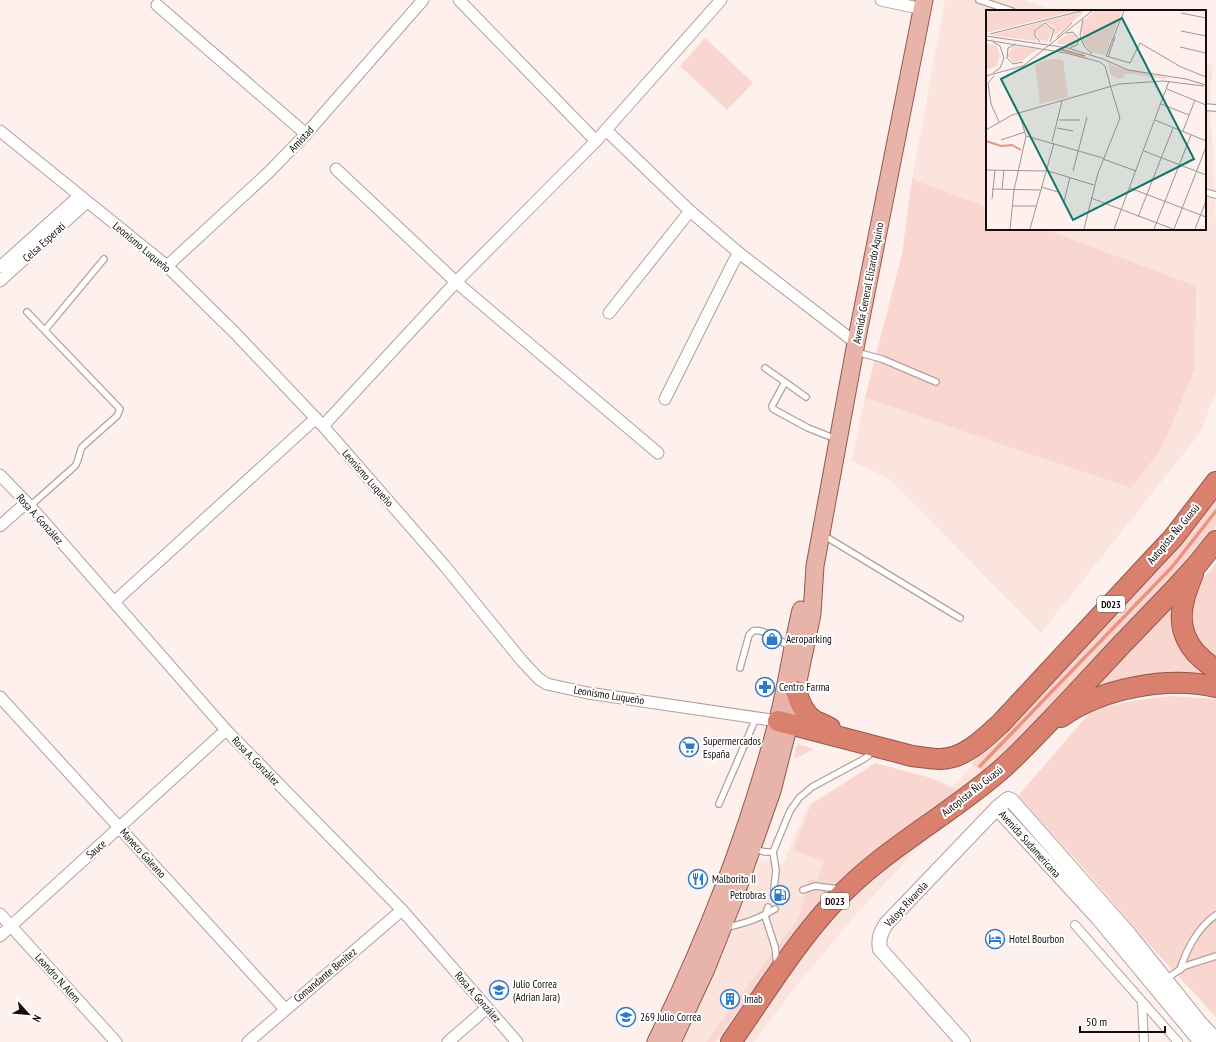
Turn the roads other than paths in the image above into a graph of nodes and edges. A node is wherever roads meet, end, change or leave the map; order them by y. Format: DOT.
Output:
graph roads {
  1 [pos="424,0"];
  2 [pos="459,0"];
  3 [pos="721,0"];
  4 [pos="881,0"];
  5 [pos="979,0"];
  6 [pos="924,4"];
  7 [pos="157,5"];
  8 [pos="1009,10"];
  9 [pos="1206,107"];
  10 [pos="1216,108"];
  11 [pos="606,130"];
  12 [pos="0,131"];
  13 [pos="306,134"];
  14 [pos="596,141"];
  15 [pos="336,168"];
  16 [pos="1206,192"];
  17 [pos="1216,195"];
  18 [pos="83,199"];
  19 [pos="690,211"];
  20 [pos="740,253"];
  21 [pos="104,259"];
  22 [pos="167,266"];
  23 [pos="0,267"];
  24 [pos="0,281"];
  25 [pos="456,282"];
  26 [pos="27,312"];
  27 [pos="609,313"];
  28 [pos="45,330"];
  29 [pos="855,348"];
  30 [pos="765,368"];
  31 [pos="785,382"];
  32 [pos="936,382"];
  33 [pos="806,397"];
  34 [pos="665,399"];
  35 [pos="320,422"];
  36 [pos="838,440"];
  37 [pos="658,453"];
  38 [pos="0,475"];
  39 [pos="1216,482"];
  40 [pos="28,504"];
  41 [pos="0,526"];
  42 [pos="821,534"];
  43 [pos="1216,541"];
  44 [pos="815,566"];
  45 [pos="1196,566"];
  46 [pos="114,602"];
  47 [pos="960,618"];
  48 [pos="792,650"];
  49 [pos="740,668"];
  50 [pos="1216,668"];
  51 [pos="1216,687"];
  52 [pos="796,691"];
  53 [pos="0,697"];
  54 [pos="756,718"];
  55 [pos="784,723"];
  56 [pos="226,730"];
  57 [pos="845,738"];
  58 [pos="1034,738"];
  59 [pos="873,745"];
  60 [pos="719,804"];
  61 [pos="997,808"];
  62 [pos="120,828"];
  63 [pos="752,848"];
  64 [pos="773,852"];
  65 [pos="774,890"];
  66 [pos="803,890"];
  67 [pos="846,890"];
  68 [pos="768,907"];
  69 [pos="775,909"];
  70 [pos="402,910"];
  71 [pos="0,914"];
  72 [pos="764,916"];
  73 [pos="1216,916"];
  74 [pos="721,918"];
  75 [pos="1075,925"];
  76 [pos="11,926"];
  77 [pos="0,936"];
  78 [pos="1124,938"];
  79 [pos="1216,956"];
  80 [pos="1180,970"];
  81 [pos="778,976"];
  82 [pos="1165,979"];
  83 [pos="1142,1002"];
  84 [pos="487,1008"];
  85 [pos="285,1009"];
  86 [pos="1216,1040"];
  87 [pos="116,1042"];
  88 [pos="248,1042"];
  89 [pos="448,1042"];
  90 [pos="517,1042"];
  91 [pos="656,1042"];
  92 [pos="672,1042"];
  93 [pos="731,1042"];
  94 [pos="963,1042"];
  95 [pos="1144,1042"];
  96 [pos="1178,1042"];
  97 [pos="1201,1042"];
  1 -- 13 [label="street, Amistad"];
  2 -- 14 [label="street"];
  3 -- 11 [label="street"];
  4 -- 6 [label="street"];
  5 -- 8 [label="lane"];
  6 -- 29 [label="main road, Avenida General Elizardo Aquino"];
  7 -- 13 [label="street"];
  9 -- 10 [label="lane"];
  11 -- 14 [label="street"];
  11 -- 19 [label="street"];
  12 -- 18 [label="street, Leonismo Luqueño"];
  13 -- 22 [label="street, Amistad"];
  14 -- 25 [label="street"];
  15 -- 25 [label="street"];
  16 -- 17 [label="lane"];
  18 -- 22 [label="street, Leonismo Luqueño"];
  18 -- 23 [label="street, Celsa Esperati"];
  18 -- 24 [label="street, Celsa Esperati"];
  19 -- 20 [label="street"];
  19 -- 27 [label="street"];
  20 -- 29 [label="street"];
  20 -- 34 [label="street"];
  21 -- 28 [label="lane"];
  22 -- 35 [label="street, Leonismo Luqueño"];
  25 -- 35 [label="street"];
  25 -- 37 [label="street"];
  26 -- 28 [label="lane"];
  28 -- 40 [label="lane"];
  29 -- 32 [label="lane"];
  29 -- 36 [label="main road, Avenida General Elizardo Aquino"];
  30 -- 31 [label="lane"];
  31 -- 33 [label="lane"];
  31 -- 36 [label="lane"];
  35 -- 46 [label="street"];
  35 -- 54 [label="street, Leonismo Luqueño"];
  36 -- 42 [label="main road, Avenida General Elizardo Aquino"];
  38 -- 40 [label="street, Rosa A. González"];
  39 -- 59 [label="highway, Autopista Ñu Guasú / D023"];
  40 -- 41 [label="street"];
  40 -- 46 [label="street, Rosa A. González"];
  42 -- 44 [label="main road, Avenida General Elizardo Aquino"];
  42 -- 47 [label="lane"];
  43 -- 45 [label="highway, Autopista Ñu Guasú / D023"];
  44 -- 48 [label="main road, Avenida General Elizardo Aquino"];
  44 -- 52 [label="main road, Avenida General Elizardo Aquino"];
  45 -- 50 [label="highway"];
  45 -- 58 [label="highway, Autopista Ñu Guasú / D023"];
  46 -- 56 [label="street, Rosa A. González"];
  48 -- 49 [label="lane"];
  48 -- 55 [label="main road, Avenida General Elizardo Aquino"];
  51 -- 58 [label="highway"];
  52 -- 55 [label="main road, Avenida General Elizardo Aquino"];
  52 -- 57 [label="highway"];
  53 -- 62 [label="street, Maneco Galeano"];
  54 -- 55 [label="street, Leonismo Luqueño"];
  54 -- 60 [label="lane"];
  55 -- 57 [label="highway, D023"];
  55 -- 63 [label="main road, Avenida General Elizardo Aquino"];
  55 -- 74 [label="main road, Avenida General Elizardo Aquino"];
  56 -- 62 [label="street, Sauce"];
  56 -- 70 [label="street, Rosa A. González"];
  57 -- 59 [label="highway, D023"];
  58 -- 67 [label="highway, Autopista Ñu Guasú / D023"];
  59 -- 64 [label="lane"];
  61 -- 78 [label="street, Avenida Sudamericana"];
  61 -- 94 [label="street, Valoys Rivarola"];
  62 -- 76 [label="street, Sauce"];
  62 -- 85 [label="street, Maneco Galeano"];
  63 -- 64 [label="lane"];
  63 -- 74 [label="main road, Avenida General Elizardo Aquino"];
  64 -- 65 [label="lane"];
  66 -- 67 [label="lane"];
  67 -- 81 [label="highway, Autopista Ñu Guasú / D023"];
  68 -- 72 [label="lane"];
  69 -- 72 [label="lane"];
  70 -- 84 [label="street, Rosa A. González"];
  70 -- 85 [label="street, Comandante Benitez"];
  71 -- 76 [label="street, Leandro N. Alem"];
  72 -- 74 [label="lane"];
  72 -- 81 [label="lane"];
  73 -- 80 [label="lane"];
  74 -- 91 [label="main road, Avenida General Elizardo Aquino"];
  74 -- 92 [label="main road, Avenida General Elizardo Aquino"];
  75 -- 83 [label="street"];
  76 -- 77 [label="street, Sauce"];
  76 -- 87 [label="street, Leandro N. Alem"];
  78 -- 82 [label="street, Avenida Sudamericana"];
  78 -- 97 [label="street, Avenida Sudamericana"];
  79 -- 80 [label="lane"];
  80 -- 82 [label="lane"];
  81 -- 93 [label="highway, Autopista Ñu Guasú / D023"];
  82 -- 86 [label="street, Avenida Sudamericana"];
  83 -- 95 [label="street"];
  83 -- 96 [label="street"];
  84 -- 89 [label="street"];
  84 -- 90 [label="street, Rosa A. González"];
  85 -- 88 [label="street, Comandante Benitez"];
}
